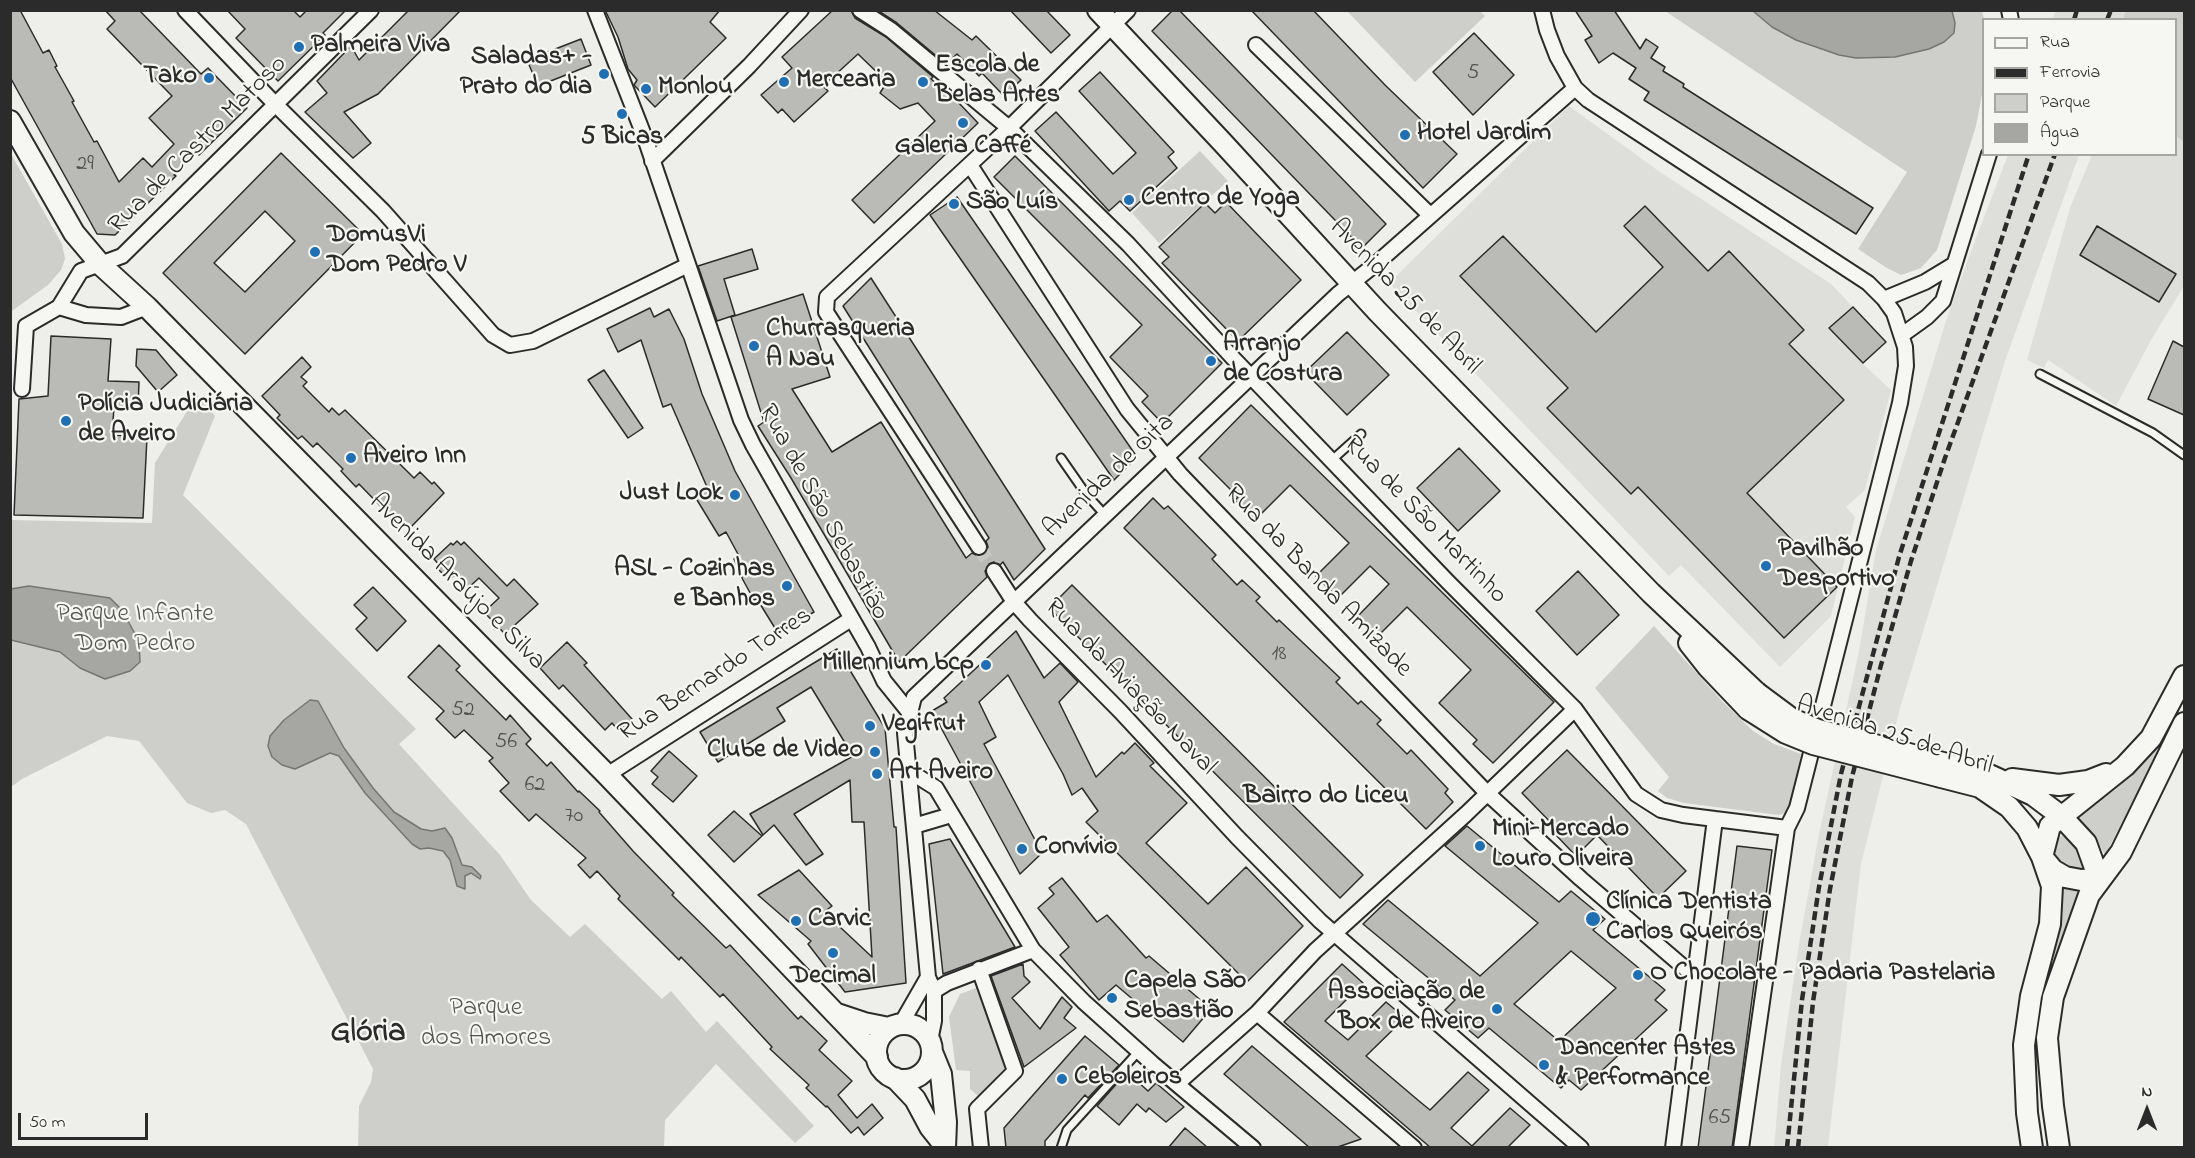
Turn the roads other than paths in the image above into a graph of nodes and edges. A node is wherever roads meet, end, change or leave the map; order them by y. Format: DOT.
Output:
graph roads {
  1 [pos="185,10"];
  2 [pos="371,10"];
  3 [pos="595,10"];
  4 [pos="801,10"];
  5 [pos="860,10"];
  6 [pos="1098,10"];
  7 [pos="1128,10"];
  8 [pos="1542,10"];
  9 [pos="1113,25"];
  10 [pos="1256,45"];
  11 [pos="1575,88"];
  12 [pos="275,104"];
  13 [pos="10,120"];
  14 [pos="1009,128"];
  15 [pos="1988,156"];
  16 [pos="652,161"];
  17 [pos="970,165"];
  18 [pos="1430,215"];
  19 [pos="101,265"];
  20 [pos="688,265"];
  21 [pos="1953,265"];
  22 [pos="1351,283"];
  23 [pos="1884,298"];
  24 [pos="59,307"];
  25 [pos="147,307"];
  26 [pos="1902,335"];
  27 [pos="2040,374"];
  28 [pos="1250,376"];
  29 [pos="21,389"];
  30 [pos="1361,434"];
  31 [pos="2184,455"];
  32 [pos="1061,458"];
  33 [pos="1166,458"];
  34 [pos="1332,460"];
  35 [pos="1105,515"];
  36 [pos="979,547"];
  37 [pos="994,571"];
  38 [pos="1014,602"];
  39 [pos="851,619"];
  40 [pos="2184,675"];
  41 [pos="1575,709"];
  42 [pos="909,712"];
  43 [pos="2184,723"];
  44 [pos="2125,766"];
  45 [pos="1944,770"];
  46 [pos="909,771"];
  47 [pos="1985,773"];
  48 [pos="607,775"];
  49 [pos="1487,793"];
  50 [pos="951,815"];
  51 [pos="2061,816"];
  52 [pos="1715,819"];
  53 [pos="914,826"];
  54 [pos="1787,828"];
  55 [pos="2042,857"];
  56 [pos="2099,879"];
  57 [pos="1335,934"];
  58 [pos="1033,950"];
  59 [pos="979,969"];
  60 [pos="1694,976"];
  61 [pos="928,977"];
  62 [pos="934,991"];
  63 [pos="1257,1013"];
  64 [pos="837,1014"];
  65 [pos="895,1026"];
  66 [pos="931,1046"];
  67 [pos="1139,1051"];
  68 [pos="877,1057"];
  69 [pos="895,1078"];
  70 [pos="1178,1083"];
  71 [pos="945,1147"];
  72 [pos="981,1148"];
  73 [pos="1060,1148"];
  74 [pos="1253,1148"];
  75 [pos="1414,1148"];
  76 [pos="1581,1148"];
  77 [pos="1673,1148"];
  78 [pos="1741,1148"];
  79 [pos="2032,1148"];
  80 [pos="2059,1148"];
  1 -- 12 [label="street"];
  2 -- 12 [label="street, Rua de Castro Matoso"];
  3 -- 16 [label="street, Rua de São Sebastião"];
  4 -- 16 [label="street"];
  5 -- 14 [label="street, Rua de São Martinho"];
  6 -- 9 [label="street, Avenida 25 de Abril"];
  7 -- 9 [label="street"];
  8 -- 11 [label="street"];
  9 -- 14 [label="street"];
  9 -- 22 [label="street, Avenida 25 de Abril"];
  10 -- 18 [label="street"];
  11 -- 18 [label="street, Avenida de Oita"];
  11 -- 23 [label="street"];
  12 -- 19 [label="street, Rua de Castro Matoso"];
  12 -- 20 [label="street"];
  13 -- 19 [label="street, Avenida Araújo e Silva"];
  14 -- 17 [label="street"];
  14 -- 28 [label="street, Rua de São Martinho"];
  15 -- 21 [label="street"];
  16 -- 20 [label="street, Rua de São Sebastião"];
  17 -- 33 [label="street, Rua da Banda Amizade"];
  17 -- 36 [label="street"];
  18 -- 22 [label="street, Avenida de Oita"];
  19 -- 24 [label="street, Rua de Castro Matoso"];
  19 -- 25 [label="street, Avenida Araújo e Silva"];
  20 -- 39 [label="street, Rua de São Sebastião"];
  21 -- 23 [label="street"];
  21 -- 26 [label="street"];
  22 -- 28 [label="street, Avenida de Oita"];
  22 -- 45 [label="street, Avenida 25 de Abril, bridge"];
  23 -- 26 [label="street"];
  24 -- 25 [label="street"];
  24 -- 29 [label="street, Rua de Castro Matoso"];
  25 -- 48 [label="street, Avenida Araújo e Silva"];
  26 -- 54 [label="street"];
  27 -- 31 [label="lane"];
  28 -- 33 [label="street, Avenida de Oita"];
  28 -- 34 [label="street, Rua de São Martinho"];
  30 -- 34 [label="lane"];
  32 -- 35 [label="lane"];
  33 -- 35 [label="street, Avenida de Oita"];
  33 -- 49 [label="street, Rua da Banda Amizade"];
  34 -- 41 [label="street, Rua de São Martinho"];
  35 -- 38 [label="street, Avenida de Oita"];
  37 -- 38 [label="street, Rua da Aviação Naval"];
  38 -- 42 [label="street, Avenida de Oita"];
  38 -- 57 [label="street, Rua da Aviação Naval"];
  39 -- 42 [label="street, Rua de São Sebastião"];
  39 -- 48 [label="street, Rua Bernardo Torres"];
  40 -- 44 [label="street"];
  41 -- 49 [label="street"];
  41 -- 52 [label="street, Rua de São Martinho"];
  42 -- 46 [label="street"];
  43 -- 56 [label="street"];
  44 -- 47 [label="street"];
  44 -- 51 [label="street"];
  45 -- 47 [label="street, Avenida 25 de Abril"];
  45 -- 55 [label="street, Avenida 25 de Abril"];
  46 -- 50 [label="street"];
  46 -- 53 [label="street"];
  47 -- 51 [label="street, Avenida 25 de Abril"];
  48 -- 64 [label="street, Avenida Araújo e Silva"];
  49 -- 57 [label="street"];
  49 -- 60 [label="street, Rua da Banda Amizade"];
  50 -- 53 [label="street"];
  50 -- 58 [label="street"];
  51 -- 55 [label="street"];
  51 -- 56 [label="street, Avenida 25 de Abril"];
  52 -- 54 [label="street, Rua de São Martinho"];
  52 -- 60 [label="street"];
  53 -- 61 [label="street"];
  54 -- 78 [label="street"];
  55 -- 56 [label="street"];
  55 -- 79 [label="street"];
  56 -- 80 [label="street"];
  57 -- 63 [label="street"];
  57 -- 76 [label="street, Rua da Aviação Naval"];
  58 -- 59 [label="street"];
  58 -- 67 [label="street"];
  59 -- 62 [label="street"];
  59 -- 72 [label="street"];
  60 -- 77 [label="street"];
  61 -- 62 [label="street"];
  61 -- 65 [label="street"];
  62 -- 66 [label="street"];
  63 -- 70 [label="street"];
  63 -- 75 [label="street"];
  64 -- 65 [label="street, Avenida Araújo e Silva"];
  64 -- 68 [label="street, Avenida Araújo e Silva"];
  65 -- 66 [label="street"];
  65 -- 68 [label="street"];
  66 -- 69 [label="street"];
  66 -- 71 [label="street"];
  67 -- 70 [label="street"];
  67 -- 73 [label="lane"];
  68 -- 69 [label="street"];
  69 -- 71 [label="street"];
  70 -- 74 [label="street"];
}
